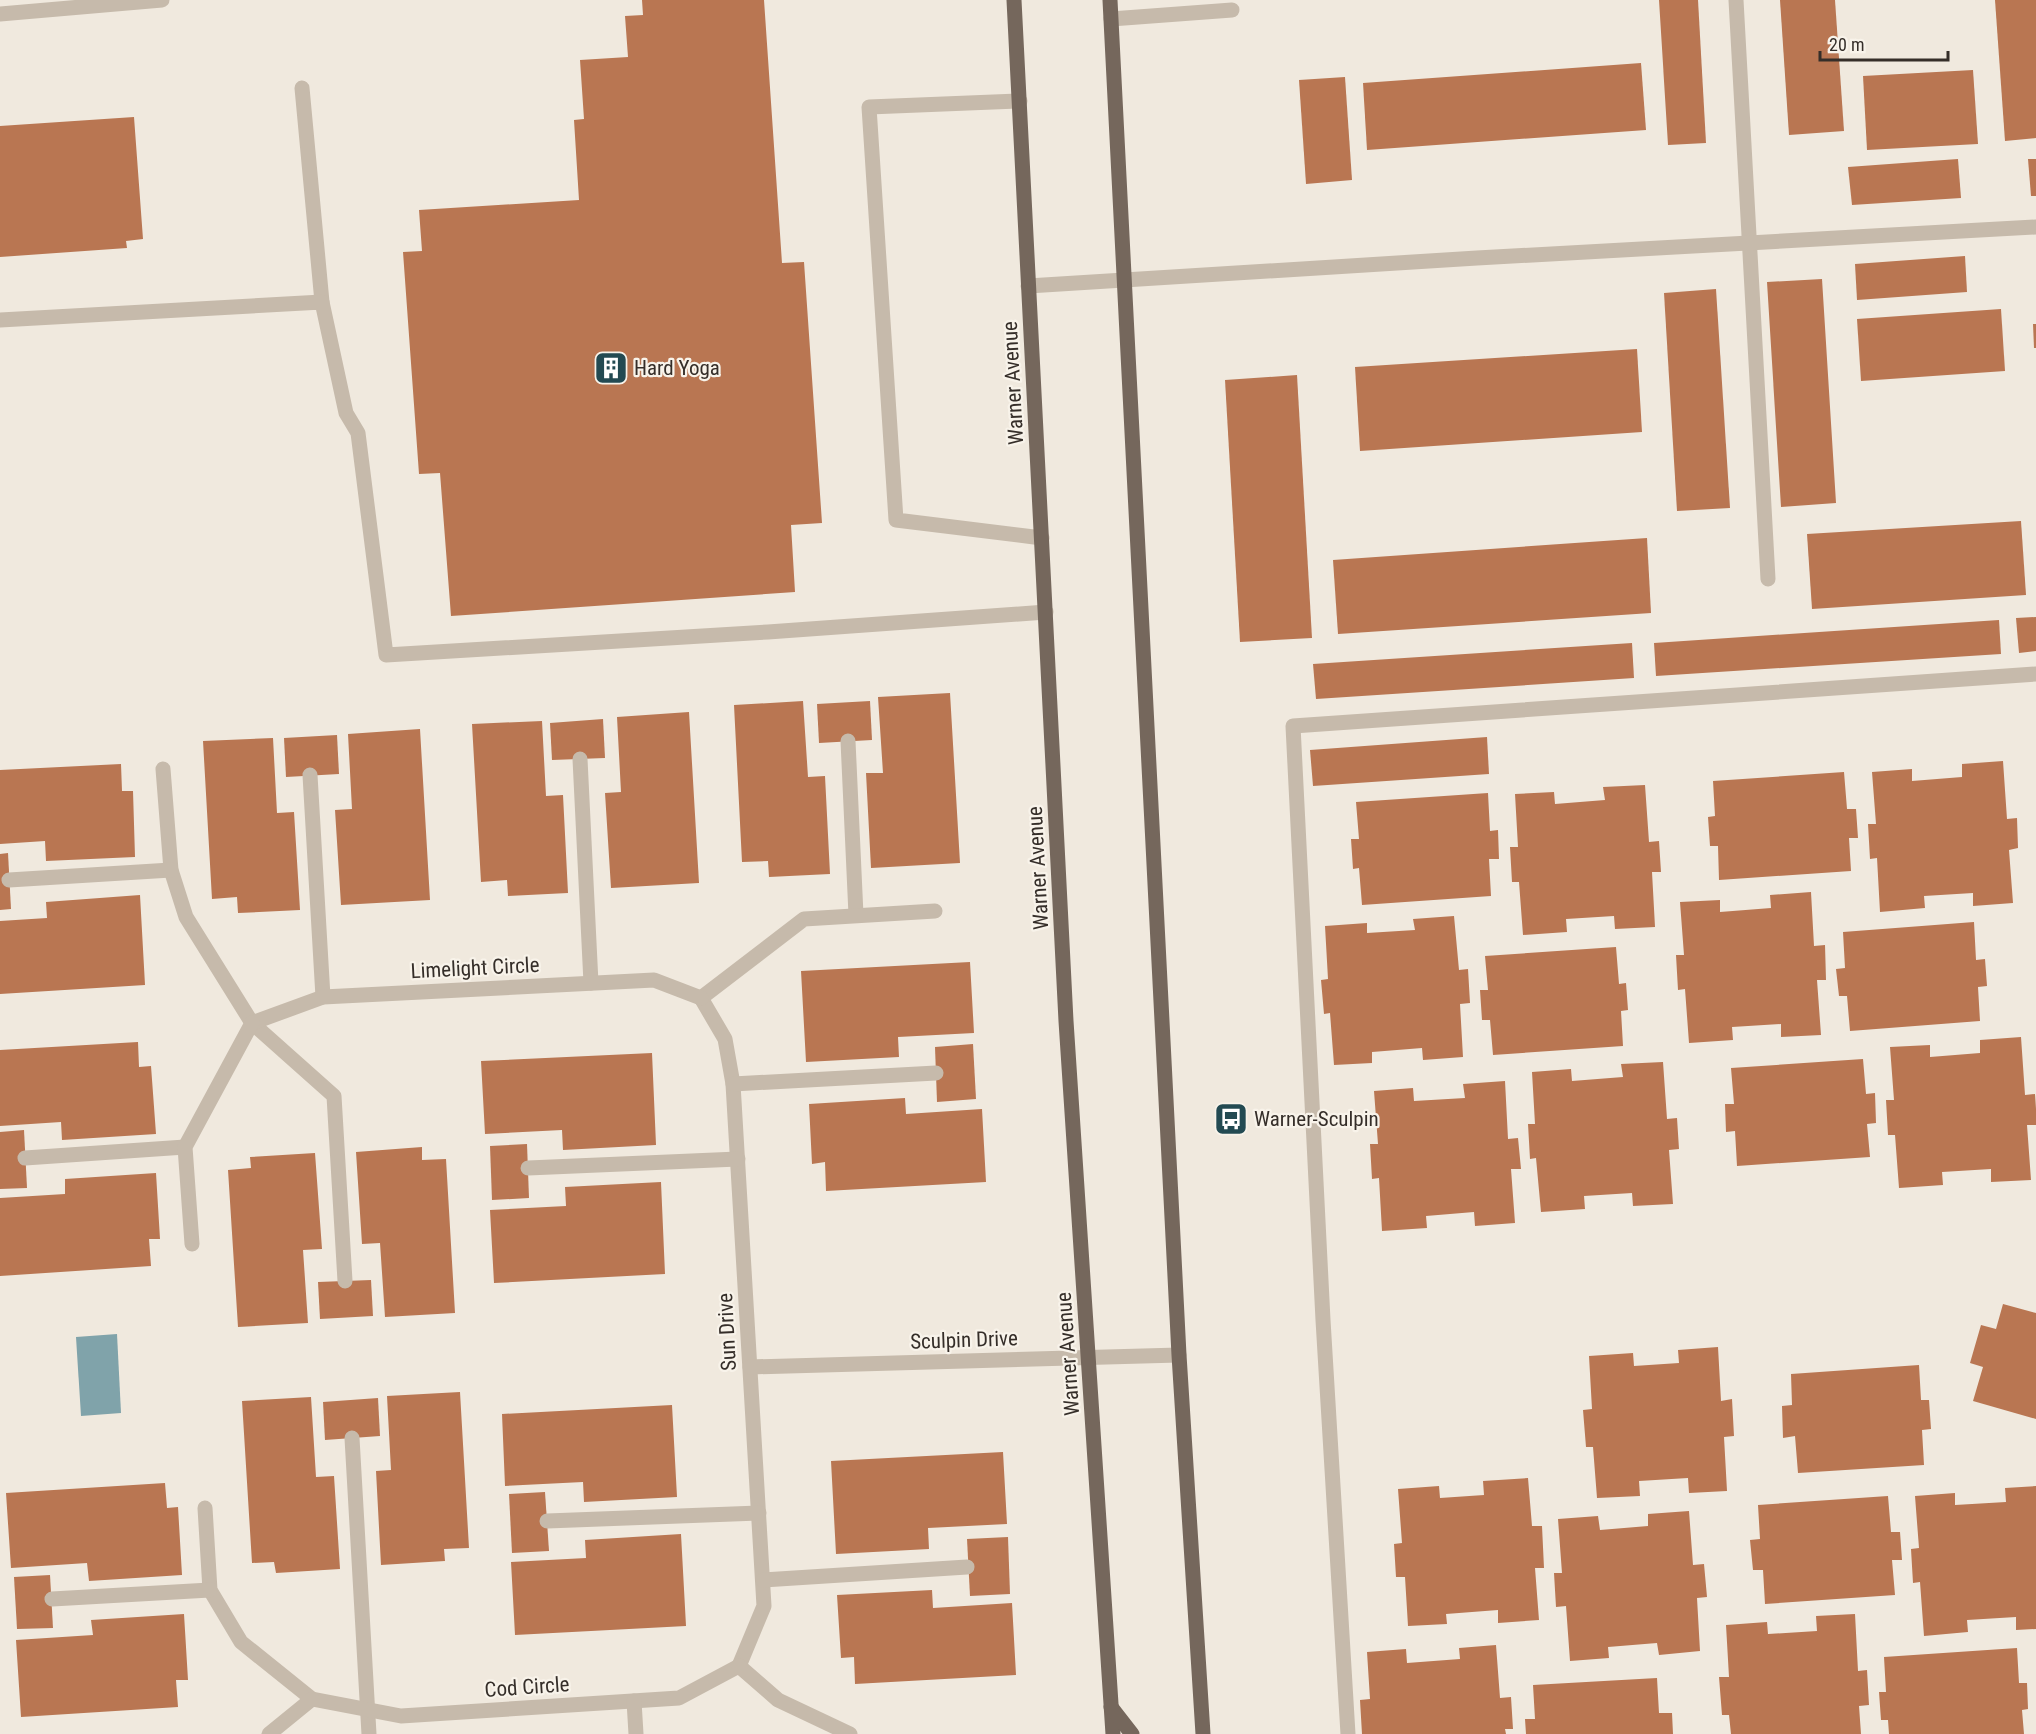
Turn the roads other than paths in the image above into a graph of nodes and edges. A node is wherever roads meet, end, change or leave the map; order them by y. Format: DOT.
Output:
graph roads {
  1 [pos="162,0"];
  2 [pos="1014,0"];
  3 [pos="1110,0"];
  4 [pos="1736,0"];
  5 [pos="1232,10"];
  6 [pos="0,14"];
  7 [pos="1111,19"];
  8 [pos="303,88"];
  9 [pos="1020,101"];
  10 [pos="2036,227"];
  11 [pos="1750,242"];
  12 [pos="1124,278"];
  13 [pos="1028,286"];
  14 [pos="322,302"];
  15 [pos="0,320"];
  16 [pos="1042,538"];
  17 [pos="1768,579"];
  18 [pos="1046,612"];
  19 [pos="2036,674"];
  20 [pos="848,741"];
  21 [pos="580,759"];
  22 [pos="163,770"];
  23 [pos="310,775"];
  24 [pos="171,870"];
  25 [pos="9,880"];
  26 [pos="935,911"];
  27 [pos="856,915"];
  28 [pos="591,983"];
  29 [pos="323,997"];
  30 [pos="700,998"];
  31 [pos="252,1023"];
  32 [pos="936,1073"];
  33 [pos="733,1084"];
  34 [pos="185,1148"];
  35 [pos="25,1158"];
  36 [pos="738,1159"];
  37 [pos="528,1168"];
  38 [pos="192,1244"];
  39 [pos="345,1281"];
  40 [pos="1179,1355"];
  41 [pos="1089,1356"];
  42 [pos="750,1367"];
  43 [pos="352,1438"];
  44 [pos="205,1508"];
  45 [pos="759,1513"];
  46 [pos="548,1521"];
  47 [pos="968,1567"];
  48 [pos="763,1580"];
  49 [pos="210,1590"];
  50 [pos="52,1599"];
  51 [pos="739,1666"];
  52 [pos="312,1699"];
  53 [pos="634,1701"];
  54 [pos="1111,1707"];
  55 [pos="368,1710"];
  56 [pos="268,1734"];
  57 [pos="369,1734"];
  58 [pos="636,1734"];
  59 [pos="850,1734"];
  60 [pos="1113,1734"];
  61 [pos="1132,1734"];
  62 [pos="1203,1734"];
  63 [pos="1348,1734"];
  1 -- 6 [label="street"];
  2 -- 9 [label="main road, Warner Avenue"];
  3 -- 7 [label="main road"];
  4 -- 11 [label="street"];
  5 -- 7 [label="street"];
  7 -- 12 [label="main road"];
  8 -- 14 [label="street"];
  9 -- 13 [label="main road, Warner Avenue"];
  9 -- 16 [label="street"];
  10 -- 11 [label="street"];
  11 -- 12 [label="street"];
  11 -- 17 [label="street"];
  12 -- 13 [label="street"];
  12 -- 40 [label="main road"];
  13 -- 16 [label="main road, Warner Avenue"];
  14 -- 15 [label="street"];
  14 -- 18 [label="street"];
  16 -- 18 [label="main road, Warner Avenue"];
  18 -- 41 [label="main road, Warner Avenue"];
  19 -- 63 [label="street"];
  20 -- 27 [label="street"];
  21 -- 28 [label="street"];
  22 -- 24 [label="street"];
  23 -- 29 [label="street"];
  24 -- 25 [label="street"];
  24 -- 31 [label="street"];
  26 -- 27 [label="street"];
  27 -- 30 [label="street"];
  28 -- 29 [label="street, Limelight Circle"];
  28 -- 30 [label="street, Limelight Circle"];
  29 -- 31 [label="street, Limelight Circle"];
  30 -- 33 [label="street, Sun Drive"];
  31 -- 34 [label="street"];
  31 -- 39 [label="street"];
  32 -- 33 [label="street"];
  33 -- 36 [label="street, Sun Drive"];
  34 -- 35 [label="street"];
  34 -- 38 [label="street"];
  36 -- 37 [label="street"];
  36 -- 42 [label="street, Sun Drive"];
  40 -- 41 [label="street, Sculpin Drive"];
  40 -- 62 [label="main road"];
  41 -- 42 [label="street, Sculpin Drive"];
  41 -- 54 [label="main road, Warner Avenue"];
  42 -- 45 [label="street, Sun Drive"];
  43 -- 55 [label="street"];
  44 -- 49 [label="street"];
  45 -- 46 [label="street"];
  45 -- 48 [label="street, Sun Drive"];
  47 -- 48 [label="street"];
  48 -- 51 [label="street, Sun Drive"];
  49 -- 50 [label="street"];
  49 -- 52 [label="street"];
  51 -- 53 [label="street, Cod Circle"];
  51 -- 59 [label="street"];
  52 -- 55 [label="street, Cod Circle"];
  52 -- 56 [label="street"];
  53 -- 55 [label="street, Cod Circle"];
  53 -- 58 [label="street"];
  54 -- 60 [label="main road, Warner Avenue"];
  54 -- 61 [label="main road"];
  55 -- 57 [label="street"];
}
